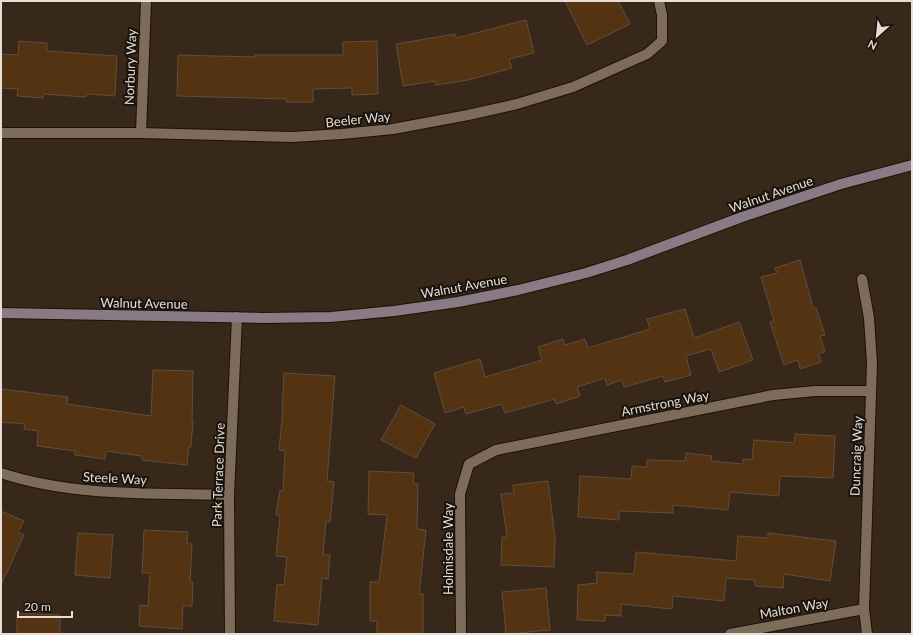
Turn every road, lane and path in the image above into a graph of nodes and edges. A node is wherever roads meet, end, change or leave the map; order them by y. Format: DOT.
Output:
graph roads {
  1 [pos="146,1"];
  2 [pos="659,1"];
  3 [pos="1,132"];
  4 [pos="141,133"];
  5 [pos="912,165"];
  6 [pos="862,279"];
  7 [pos="1,313"];
  8 [pos="237,317"];
  9 [pos="871,391"];
  10 [pos="469,464"];
  11 [pos="1,473"];
  12 [pos="229,495"];
  13 [pos="864,609"];
  14 [pos="230,634"];
  15 [pos="461,634"];
  16 [pos="730,634"];
  17 [pos="867,634"];
  1 -- 4 [label="street, Norbury Way"];
  2 -- 4 [label="street, Beeler Way"];
  3 -- 4 [label="street, Beeler Way"];
  5 -- 8 [label="street, Walnut Avenue"];
  6 -- 9 [label="street, Duncraig Way"];
  7 -- 8 [label="street, Walnut Avenue"];
  8 -- 12 [label="street, Park Terrace Drive"];
  9 -- 10 [label="street, Armstrong Way"];
  9 -- 13 [label="street, Duncraig Way"];
  10 -- 15 [label="street, Holmisdale Way"];
  11 -- 12 [label="street, Steele Way"];
  12 -- 14 [label="street, Park Terrace Drive"];
  13 -- 16 [label="street, Malton Way"];
  13 -- 17 [label="street, Duncraig Way"];
}
